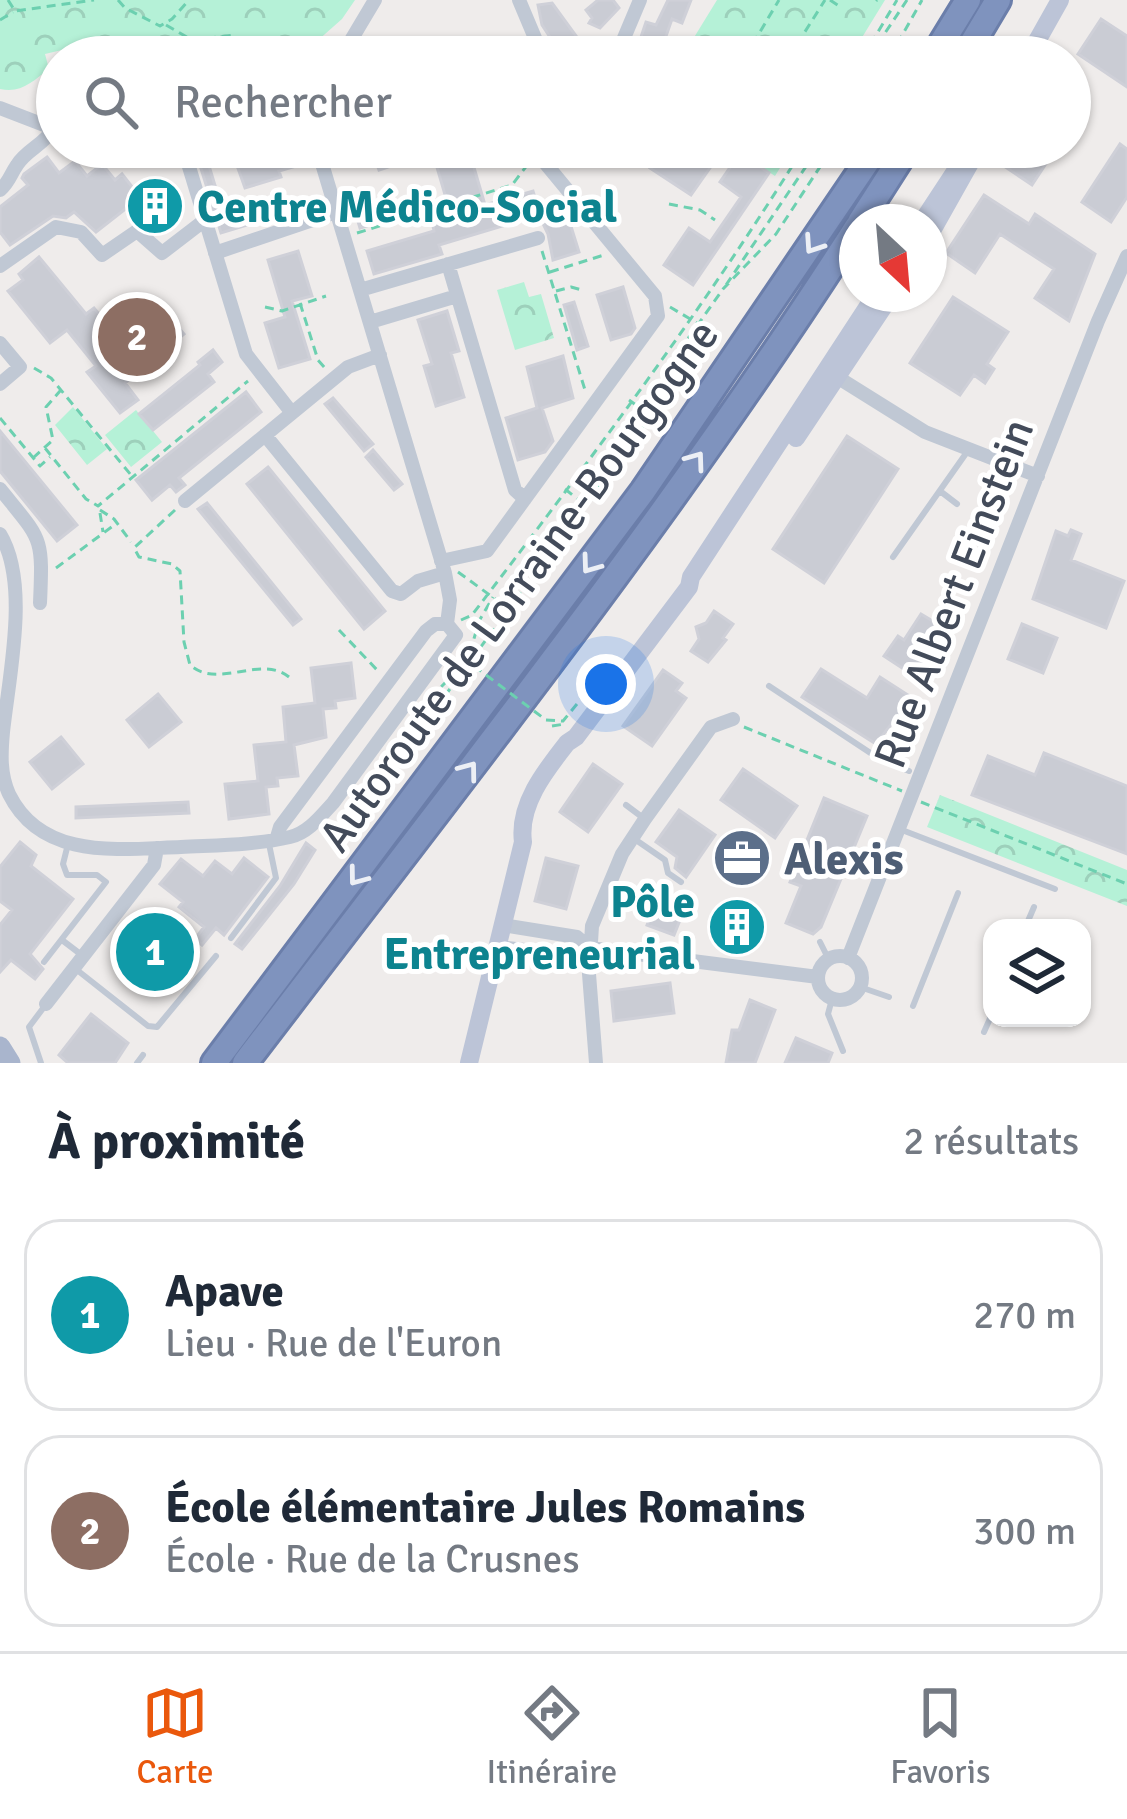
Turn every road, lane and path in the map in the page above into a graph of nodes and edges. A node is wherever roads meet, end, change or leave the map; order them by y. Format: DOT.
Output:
graph roads {
  1 [pos="8,0"];
  2 [pos="94,0"];
  3 [pos="118,0"];
  4 [pos="189,0"];
  5 [pos="375,0"];
  6 [pos="519,0"];
  7 [pos="640,0"];
  8 [pos="778,0"];
  9 [pos="827,0"];
  10 [pos="897,0"];
  11 [pos="922,0"];
  12 [pos="968,0"];
  13 [pos="998,0"];
  14 [pos="1060,0"];
  15 [pos="906,2"];
  16 [pos="839,6"];
  17 [pos="895,10"];
  18 [pos="15,11"];
  19 [pos="0,20"];
  20 [pos="165,24"];
  21 [pos="235,35"];
  22 [pos="185,36"];
  23 [pos="226,36"];
  24 [pos="354,36"];
  25 [pos="534,36"];
  26 [pos="625,36"];
  27 [pos="757,36"];
  28 [pos="804,36"];
  29 [pos="879,36"];
  30 [pos="902,36"];
  31 [pos="946,36"];
  32 [pos="977,36"];
  33 [pos="1040,36"];
  34 [pos="0,109"];
  35 [pos="36,122"];
  36 [pos="36,148"];
  37 [pos="189,168"];
  38 [pos="322,168"];
  39 [pos="524,168"];
  40 [pos="549,168"];
  41 [pos="790,168"];
  42 [pos="793,168"];
  43 [pos="805,168"];
  44 [pos="819,168"];
  45 [pos="863,168"];
  46 [pos="895,168"];
  47 [pos="960,168"];
  48 [pos="964,168"];
  49 [pos="801,173"];
  50 [pos="0,190"];
  51 [pos="669,204"];
  52 [pos="872,204"];
  53 [pos="935,204"];
  54 [pos="946,204"];
  55 [pos="336,212"];
  56 [pos="205,220"];
  57 [pos="715,220"];
  58 [pos="344,238"];
  59 [pos="538,238"];
  60 [pos="617,251"];
  61 [pos="734,252"];
  62 [pos="215,253"];
  63 [pos="839,254"];
  64 [pos="1127,256"];
  65 [pos="744,258"];
  66 [pos="448,265"];
  67 [pos="0,266"];
  68 [pos="548,272"];
  69 [pos="723,289"];
  70 [pos="360,290"];
  71 [pos="582,290"];
  72 [pos="554,292"];
  73 [pos="326,296"];
  74 [pos="458,296"];
  75 [pos="300,304"];
  76 [pos="659,306"];
  77 [pos="266,307"];
  78 [pos="866,312"];
  79 [pos="878,312"];
  80 [pos="689,317"];
  81 [pos="370,322"];
  82 [pos="698,324"];
  83 [pos="682,327"];
  84 [pos="692,334"];
  85 [pos="0,343"];
  86 [pos="380,355"];
  87 [pos="20,367"];
  88 [pos="258,372"];
  89 [pos="832,374"];
  90 [pos="334,379"];
  91 [pos="0,384"];
  92 [pos="62,390"];
  93 [pos="629,400"];
  94 [pos="593,406"];
  95 [pos="292,413"];
  96 [pos="651,416"];
  97 [pos="0,418"];
  98 [pos="265,435"];
  99 [pos="45,448"];
  100 [pos="969,449"];
  101 [pos="52,456"];
  102 [pos="33,458"];
  103 [pos="132,476"];
  104 [pos="1038,476"];
  105 [pos="0,489"];
  106 [pos="565,489"];
  107 [pos="940,491"];
  108 [pos="525,499"];
  109 [pos="185,501"];
  110 [pos="956,504"];
  111 [pos="586,506"];
  112 [pos="99,508"];
  113 [pos="117,523"];
  114 [pos="103,532"];
  115 [pos="0,534"];
  116 [pos="134,545"];
  117 [pos="893,556"];
  118 [pos="443,567"];
  119 [pos="40,584"];
  120 [pos="490,595"];
  121 [pos="40,603"];
  122 [pos="510,610"];
  123 [pos="447,623"];
  124 [pos="340,630"];
  125 [pos="462,655"];
  126 [pos="471,663"];
  127 [pos="626,675"];
  128 [pos="290,677"];
  129 [pos="388,682"];
  130 [pos="769,686"];
  131 [pos="436,710"];
  132 [pos="733,719"];
  133 [pos="545,720"];
  134 [pos="566,734"];
  135 [pos="909,771"];
  136 [pos="1,780"];
  137 [pos="359,789"];
  138 [pos="911,798"];
  139 [pos="299,802"];
  140 [pos="626,805"];
  141 [pos="645,819"];
  142 [pos="316,821"];
  143 [pos="899,829"];
  144 [pos="632,838"];
  145 [pos="273,839"];
  146 [pos="68,844"];
  147 [pos="157,848"];
  148 [pos="681,882"];
  149 [pos="1127,884"];
  150 [pos="1055,890"];
  151 [pos="958,893"];
  152 [pos="1034,907"];
  153 [pos="1029,919"];
  154 [pos="503,925"];
  155 [pos="231,938"];
  156 [pos="62,940"];
  157 [pos="820,942"];
  158 [pos="498,947"];
  159 [pos="590,948"];
  160 [pos="216,956"];
  161 [pos="848,958"];
  162 [pos="829,959"];
  163 [pos="44,962"];
  164 [pos="78,962"];
  165 [pos="818,976"];
  166 [pos="860,987"];
  167 [pos="889,997"];
  168 [pos="832,998"];
  169 [pos="46,1004"];
  170 [pos="913,1006"];
  171 [pos="987,1027"];
  172 [pos="985,1032"];
  173 [pos="0,1047"];
  174 [pos="843,1051"];
  175 [pos="10,1063"];
  176 [pos="40,1063"];
  177 [pos="214,1063"];
  178 [pos="245,1063"];
  179 [pos="469,1063"];
  180 [pos="596,1063"];
  1 -- 18 [label="path"];
  2 -- 18 [label="path"];
  3 -- 20 [label="path"];
  4 -- 20 [label="path"];
  5 -- 24 [label="street"];
  6 -- 25 [label="street"];
  7 -- 26 [label="street"];
  8 -- 27 [label="path"];
  9 -- 16 [label="path"];
  9 -- 28 [label="path"];
  10 -- 15 [label="path"];
  10 -- 17 [label="path"];
  11 -- 30 [label="path"];
  12 -- 31 [label="highway"];
  13 -- 32 [label="highway"];
  14 -- 33 [label="main road"];
  15 -- 17 [label="path"];
  17 -- 29 [label="path"];
  18 -- 19 [label="path"];
  20 -- 22 [label="path"];
  21 -- 23 [label="path"];
  34 -- 35 [label="street"];
  36 -- 50 [label="street"];
  37 -- 56 [label="street"];
  38 -- 55 [label="street"];
  39 -- 58 [label="path"];
  40 -- 60 [label="street"];
  41 -- 61 [label="path"];
  42 -- 49 [label="path"];
  43 -- 49 [label="path"];
  44 -- 69 [label="path"];
  45 -- 177 [label="highway, Autoroute de Lorraine-Bourgogne, one-way"];
  46 -- 52 [label="highway, Autoroute de Lorraine-Bourgogne"];
  47 -- 53 [label="main road"];
  48 -- 54 [label="main road"];
  49 -- 65 [label="path"];
  51 -- 57 [label="path"];
  55 -- 58 [label="street"];
  55 -- 62 [label="street"];
  56 -- 62 [label="street"];
  56 -- 67 [label="street"];
  58 -- 70 [label="street"];
  59 -- 66 [label="street"];
  59 -- 68 [label="path"];
  60 -- 68 [label="path"];
  60 -- 76 [label="street"];
  61 -- 65 [label="path"];
  61 -- 80 [label="path"];
  62 -- 88 [label="street"];
  178 -- 63 [label="highway, Autoroute de Lorraine-Bourgogne, one-way"];
  64 -- 104 [label="street, Rue Albert Einstein"];
  65 -- 69 [label="path"];
  66 -- 70 [label="street"];
  66 -- 74 [label="street"];
  68 -- 72 [label="path"];
  69 -- 82 [label="path"];
  70 -- 81 [label="street"];
  71 -- 72 [label="path"];
  72 -- 94 [label="path"];
  73 -- 75 [label="path"];
  74 -- 81 [label="street"];
  74 -- 108 [label="street"];
  75 -- 77 [label="path"];
  75 -- 90 [label="path"];
  76 -- 80 [label="path"];
  76 -- 94 [label="street"];
  78 -- 89 [label="main road"];
  79 -- 89 [label="main road"];
  80 -- 82 [label="path"];
  80 -- 83 [label="path"];
  81 -- 86 [label="street"];
  82 -- 84 [label="path"];
  83 -- 84 [label="path"];
  83 -- 93 [label="path"];
  84 -- 96 [label="path"];
  85 -- 87 [label="street"];
  86 -- 90 [label="street"];
  86 -- 118 [label="street"];
  87 -- 91 [label="street"];
  87 -- 92 [label="path"];
  88 -- 95 [label="street"];
  88 -- 103 [label="path"];
  89 -- 100 [label="street"];
  89 -- 127 [label="main road"];
  90 -- 95 [label="street"];
  92 -- 99 [label="path"];
  92 -- 103 [label="path"];
  93 -- 96 [label="path"];
  93 -- 106 [label="path"];
  94 -- 108 [label="street"];
  95 -- 98 [label="street"];
  96 -- 111 [label="path"];
  97 -- 102 [label="path"];
  98 -- 109 [label="street"];
  98 -- 118 [label="street"];
  99 -- 101 [label="path"];
  99 -- 102 [label="path"];
  100 -- 104 [label="street"];
  100 -- 107 [label="lane"];
  101 -- 102 [label="path"];
  101 -- 112 [label="path"];
  103 -- 112 [label="path"];
  104 -- 138 [label="street, Rue Albert Einstein"];
  105 -- 119 [label="street"];
  106 -- 111 [label="path"];
  106 -- 120 [label="path"];
  107 -- 110 [label="lane"];
  107 -- 117 [label="lane"];
  108 -- 118 [label="street"];
  109 -- 116 [label="path"];
  111 -- 122 [label="path"];
  112 -- 113 [label="path"];
  112 -- 114 [label="path"];
  113 -- 114 [label="path"];
  113 -- 116 [label="path"];
  114 -- 119 [label="path"];
  115 -- 136 [label="street"];
  116 -- 128 [label="path"];
  118 -- 120 [label="path"];
  118 -- 123 [label="street"];
  119 -- 121 [label="street"];
  120 -- 122 [label="path"];
  120 -- 123 [label="path"];
  120 -- 126 [label="path"];
  122 -- 126 [label="path"];
  123 -- 129 [label="street"];
  123 -- 142 [label="street"];
  124 -- 129 [label="path"];
  125 -- 126 [label="path"];
  126 -- 131 [label="path"];
  126 -- 131 [label="path"];
  126 -- 133 [label="path, bridge"];
  127 -- 133 [label="path"];
  127 -- 134 [label="main road"];
  129 -- 139 [label="street"];
  130 -- 135 [label="lane"];
  131 -- 137 [label="path"];
  132 -- 138 [label="path"];
  132 -- 141 [label="street"];
  133 -- 134 [label="path"];
  134 -- 154 [label="main road"];
  136 -- 146 [label="street"];
  138 -- 143 [label="street, Rue Albert Einstein"];
  138 -- 149 [label="path"];
  139 -- 142 [label="street"];
  139 -- 145 [label="street"];
  140 -- 141 [label="lane"];
  141 -- 144 [label="street"];
  142 -- 145 [label="street"];
  143 -- 150 [label="lane"];
  143 -- 161 [label="street, Rue Albert Einstein"];
  144 -- 148 [label="lane"];
  144 -- 159 [label="street"];
  145 -- 147 [label="street"];
  145 -- 155 [label="lane"];
  146 -- 147 [label="street"];
  146 -- 156 [label="lane"];
  147 -- 164 [label="street"];
  151 -- 170 [label="lane"];
  152 -- 153 [label="lane"];
  154 -- 158 [label="main road"];
  154 -- 159 [label="street"];
  156 -- 163 [label="lane"];
  156 -- 164 [label="lane"];
  157 -- 162 [label="lane"];
  158 -- 159 [label="street"];
  158 -- 179 [label="main road"];
  159 -- 165 [label="street"];
  159 -- 180 [label="street"];
  160 -- 164 [label="lane"];
  161 -- 162 [label="street"];
  161 -- 166 [label="street"];
  162 -- 165 [label="street"];
  164 -- 169 [label="street"];
  165 -- 168 [label="street"];
  166 -- 167 [label="lane"];
  166 -- 168 [label="street"];
  168 -- 174 [label="lane"];
  169 -- 176 [label="lane"];
  171 -- 172 [label="lane"];
  173 -- 175 [label="main road"];
}
